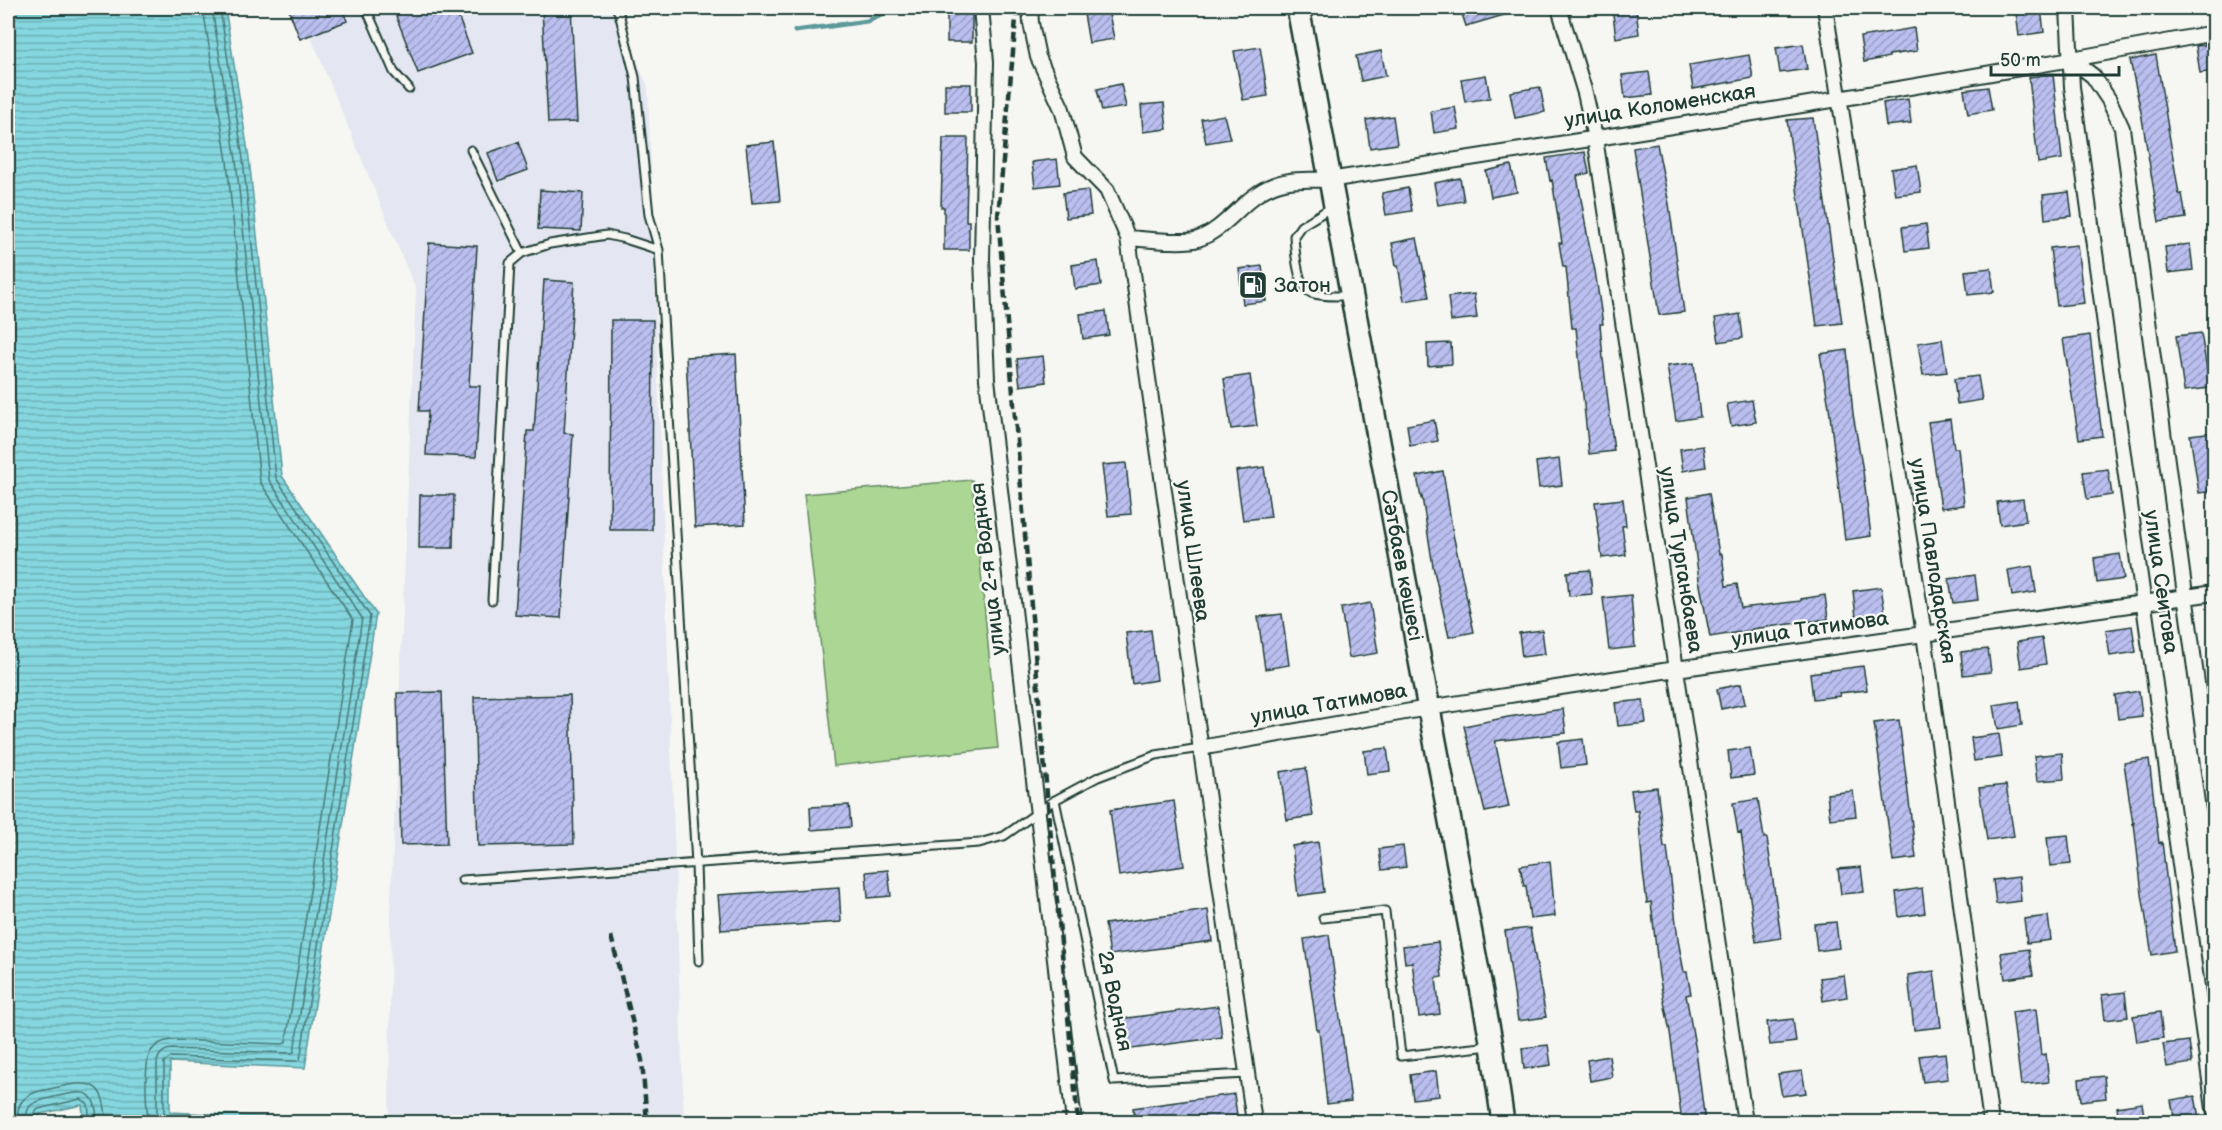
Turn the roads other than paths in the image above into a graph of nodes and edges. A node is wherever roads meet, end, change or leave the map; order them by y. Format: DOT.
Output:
graph roads {
  1 [pos="366,8"];
  2 [pos="616,8"];
  3 [pos="981,8"];
  4 [pos="1030,8"];
  5 [pos="1298,8"];
  6 [pos="1559,8"];
  7 [pos="1825,8"];
  8 [pos="2068,8"];
  9 [pos="2214,33"];
  10 [pos="2072,60"];
  11 [pos="409,88"];
  12 [pos="1840,97"];
  13 [pos="1594,138"];
  14 [pos="471,150"];
  15 [pos="1329,180"];
  16 [pos="1334,206"];
  17 [pos="1128,238"];
  18 [pos="658,250"];
  19 [pos="522,253"];
  20 [pos="1351,297"];
  21 [pos="2214,593"];
  22 [pos="2185,597"];
  23 [pos="492,600"];
  24 [pos="2143,604"];
  25 [pos="1924,634"];
  26 [pos="1676,669"];
  27 [pos="1428,708"];
  28 [pos="1200,748"];
  29 [pos="1055,800"];
  30 [pos="2214,809"];
  31 [pos="1037,812"];
  32 [pos="696,864"];
  33 [pos="462,880"];
  34 [pos="1323,918"];
  35 [pos="699,961"];
  36 [pos="1492,1046"];
  37 [pos="1246,1074"];
  38 [pos="2214,1109"];
  39 [pos="1074,1122"];
  40 [pos="1254,1122"];
  41 [pos="1503,1122"];
  42 [pos="1745,1122"];
  43 [pos="1991,1122"];
  1 -- 11 [label="lane"];
  2 -- 18 [label="lane"];
  3 -- 31 [label="street, улица 2-я Водная"];
  4 -- 17 [label="street, улица Шлеева"];
  5 -- 15 [label="main road, Сәтбаев көшесі"];
  6 -- 13 [label="street, улица Турганбаева"];
  7 -- 12 [label="street, улица Павлодарская"];
  8 -- 10 [label="street, улица Сеитова"];
  9 -- 10 [label="street, улица Коломенская"];
  10 -- 12 [label="street, улица Коломенская"];
  10 -- 22 [label="street, улица Сеитова"];
  10 -- 24 [label="street, улица Сеитова"];
  12 -- 13 [label="street, улица Коломенская"];
  12 -- 25 [label="street, улица Павлодарская"];
  13 -- 15 [label="street, улица Коломенская"];
  13 -- 26 [label="street, улица Турганбаева"];
  14 -- 19 [label="lane"];
  15 -- 16 [label="main road, Сәтбаев көшесі"];
  15 -- 17 [label="street, улица Коломенская"];
  16 -- 20 [label="main road, Сәтбаев көшесі"];
  16 -- 20 [label="lane"];
  17 -- 28 [label="street, улица Шлеева"];
  18 -- 19 [label="lane"];
  18 -- 32 [label="lane"];
  19 -- 23 [label="lane"];
  20 -- 27 [label="main road, Сәтбаев көшесі"];
  21 -- 22 [label="street, улица Татимова"];
  22 -- 24 [label="street, улица Татимова"];
  22 -- 30 [label="street, улица Сеитова"];
  24 -- 25 [label="street, улица Татимова"];
  24 -- 38 [label="street, улица Сеитова"];
  25 -- 26 [label="street, улица Татимова"];
  25 -- 43 [label="street, улица Павлодарская"];
  26 -- 27 [label="street, улица Татимова"];
  26 -- 42 [label="street, улица Турганбаева"];
  27 -- 28 [label="street, улица Татимова"];
  27 -- 36 [label="main road, Сәтбаев көшесі"];
  28 -- 29 [label="lane"];
  28 -- 37 [label="street, улица Шлеева"];
  29 -- 31 [label="lane"];
  29 -- 37 [label="lane, 2я Водная"];
  31 -- 32 [label="lane"];
  31 -- 39 [label="street, улица 2-я Водная"];
  32 -- 33 [label="lane"];
  32 -- 35 [label="lane"];
  34 -- 36 [label="lane"];
  36 -- 41 [label="main road, Сәтбаев көшесі"];
  37 -- 40 [label="street, улица Шлеева"];
}
